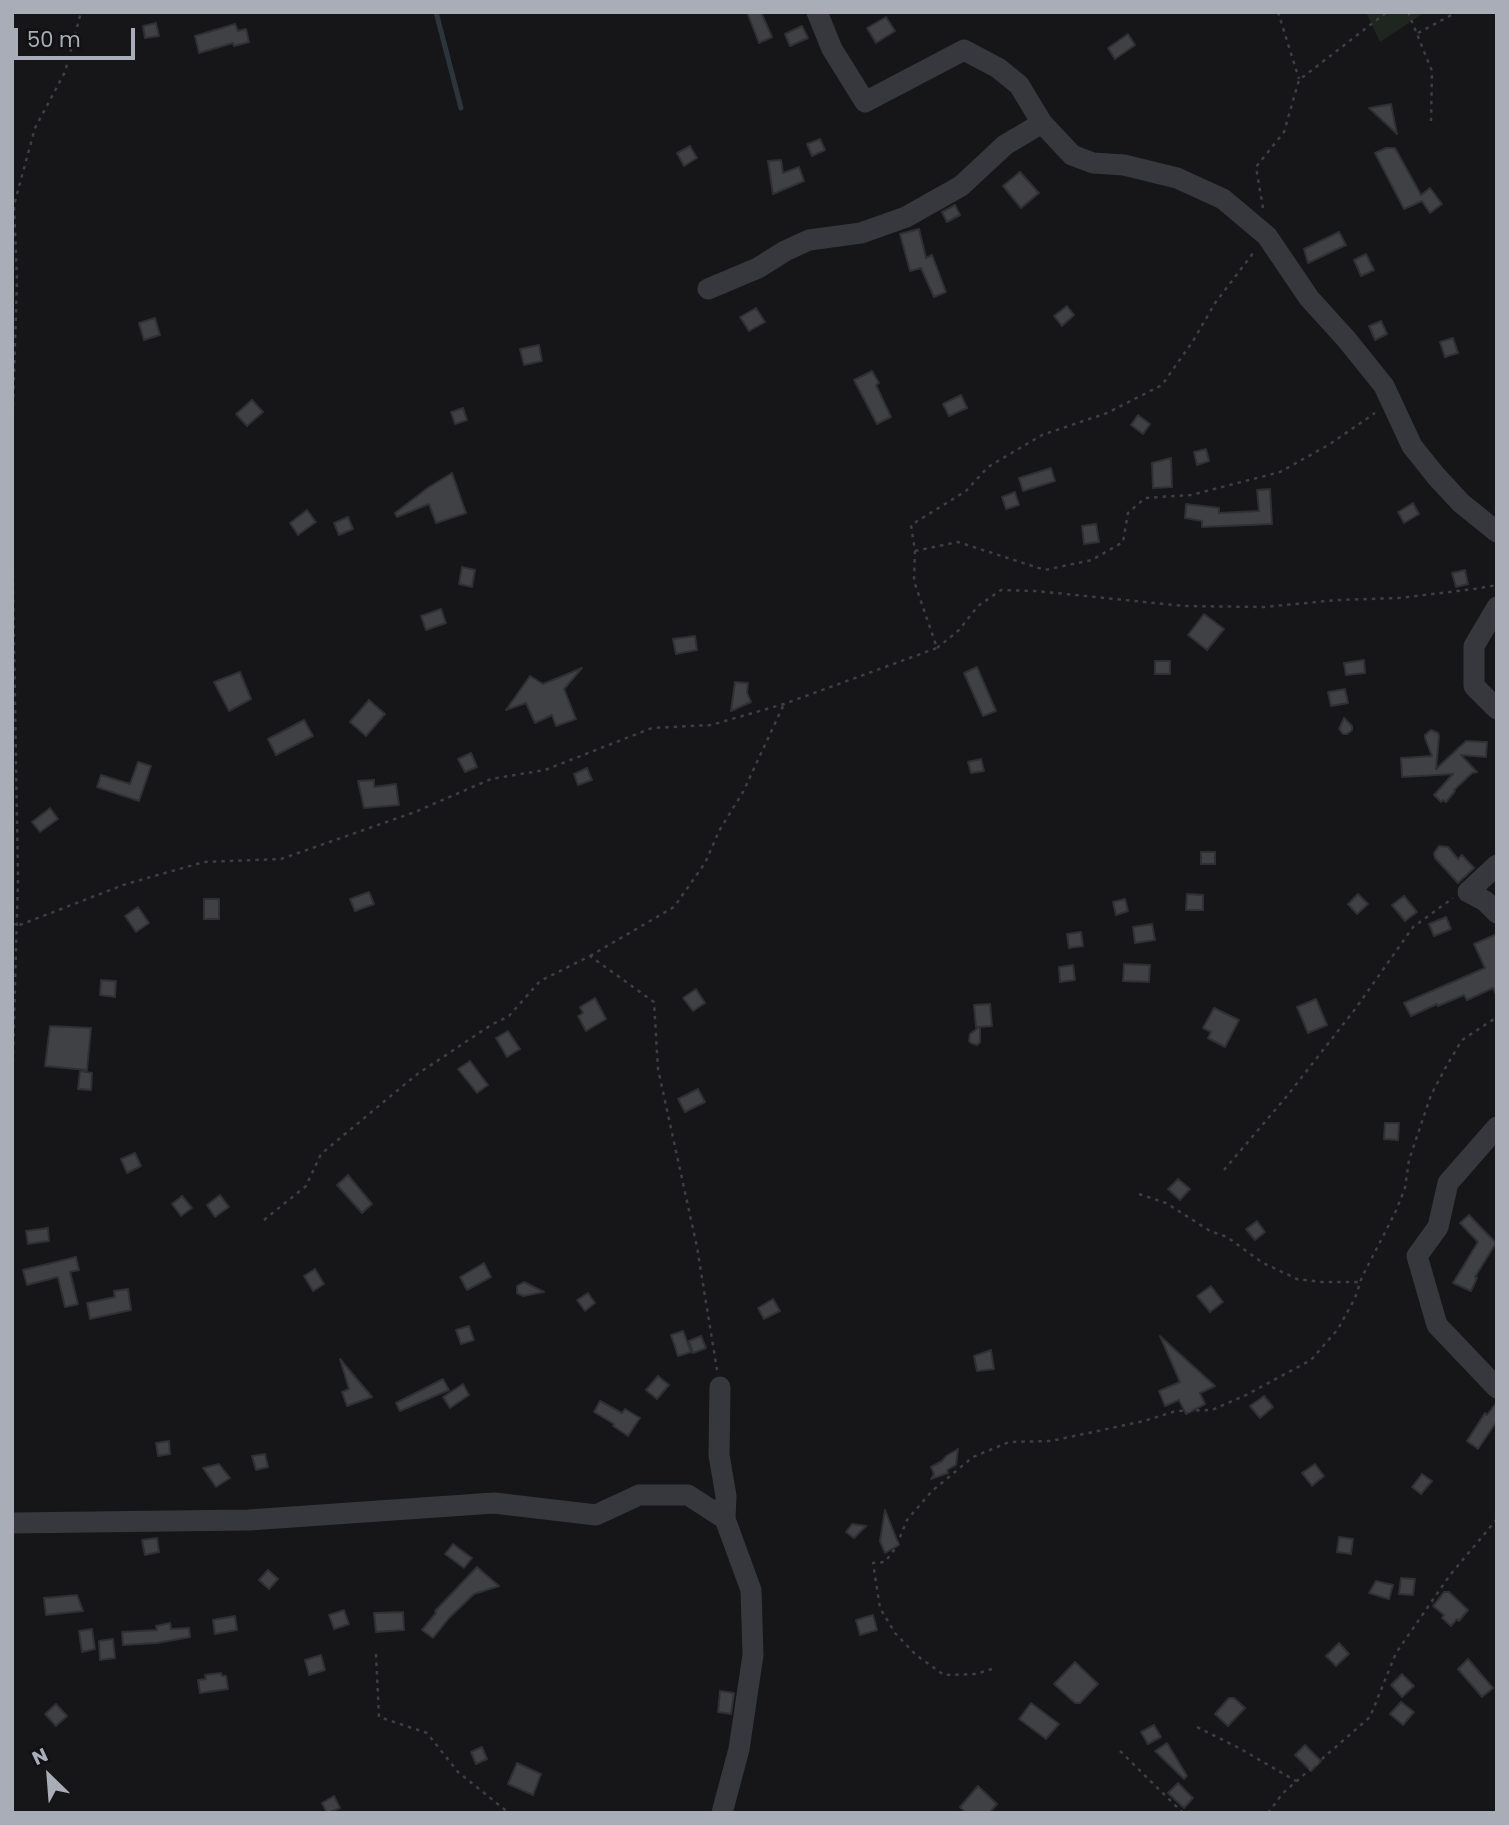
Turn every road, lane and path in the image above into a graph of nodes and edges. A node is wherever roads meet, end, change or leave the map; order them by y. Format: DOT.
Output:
graph roads {
  1 [pos="81,12"];
  2 [pos="817,12"];
  3 [pos="1278,12"];
  4 [pos="1387,12"];
  5 [pos="1408,12"];
  6 [pos="1457,12"];
  7 [pos="1418,33"];
  8 [pos="1299,80"];
  9 [pos="1431,121"];
  10 [pos="1042,123"];
  11 [pos="1267,236"];
  12 [pos="708,289"];
  13 [pos="1391,402"];
  14 [pos="12,440"];
  15 [pos="12,523"];
  16 [pos="1497,532"];
  17 [pos="915,551"];
  18 [pos="1497,584"];
  19 [pos="1497,607"];
  20 [pos="937,648"];
  21 [pos="784,704"];
  22 [pos="1497,709"];
  23 [pos="1497,865"];
  24 [pos="1468,892"];
  25 [pos="1497,913"];
  26 [pos="12,923"];
  27 [pos="17,926"];
  28 [pos="590,956"];
  29 [pos="1497,1017"];
  30 [pos="12,1093"];
  31 [pos="1497,1127"];
  32 [pos="1224,1170"];
  33 [pos="1139,1194"];
  34 [pos="264,1220"];
  35 [pos="1360,1282"];
  36 [pos="720,1387"];
  37 [pos="1497,1388"];
  38 [pos="1497,1518"];
  39 [pos="724,1519"];
  40 [pos="12,1523"];
  41 [pos="376,1654"];
  42 [pos="992,1669"];
  43 [pos="1197,1727"];
  44 [pos="1120,1751"];
  45 [pos="1296,1781"];
  46 [pos="509,1813"];
  47 [pos="722,1813"];
  48 [pos="1183,1813"];
  49 [pos="1268,1813"];
  1 -- 14 [label="path"];
  2 -- 10 [label="street"];
  3 -- 8 [label="path"];
  4 -- 8 [label="path"];
  5 -- 7 [label="path"];
  6 -- 7 [label="path"];
  7 -- 9 [label="path"];
  8 -- 11 [label="path"];
  10 -- 11 [label="street"];
  10 -- 12 [label="street"];
  11 -- 13 [label="street"];
  11 -- 17 [label="path"];
  13 -- 16 [label="street"];
  13 -- 17 [label="path"];
  15 -- 27 [label="path"];
  17 -- 20 [label="path"];
  18 -- 20 [label="path"];
  19 -- 22 [label="street"];
  20 -- 21 [label="path"];
  21 -- 27 [label="path"];
  21 -- 28 [label="path"];
  23 -- 24 [label="street"];
  24 -- 25 [label="street"];
  24 -- 32 [label="path"];
  26 -- 27 [label="path"];
  27 -- 30 [label="path"];
  28 -- 34 [label="path"];
  28 -- 36 [label="path"];
  29 -- 35 [label="path"];
  31 -- 37 [label="street"];
  33 -- 35 [label="path"];
  35 -- 42 [label="path"];
  36 -- 39 [label="street"];
  38 -- 45 [label="path"];
  39 -- 40 [label="street"];
  39 -- 47 [label="street"];
  41 -- 46 [label="path"];
  43 -- 45 [label="path"];
  44 -- 48 [label="path"];
  45 -- 49 [label="path"];
}
